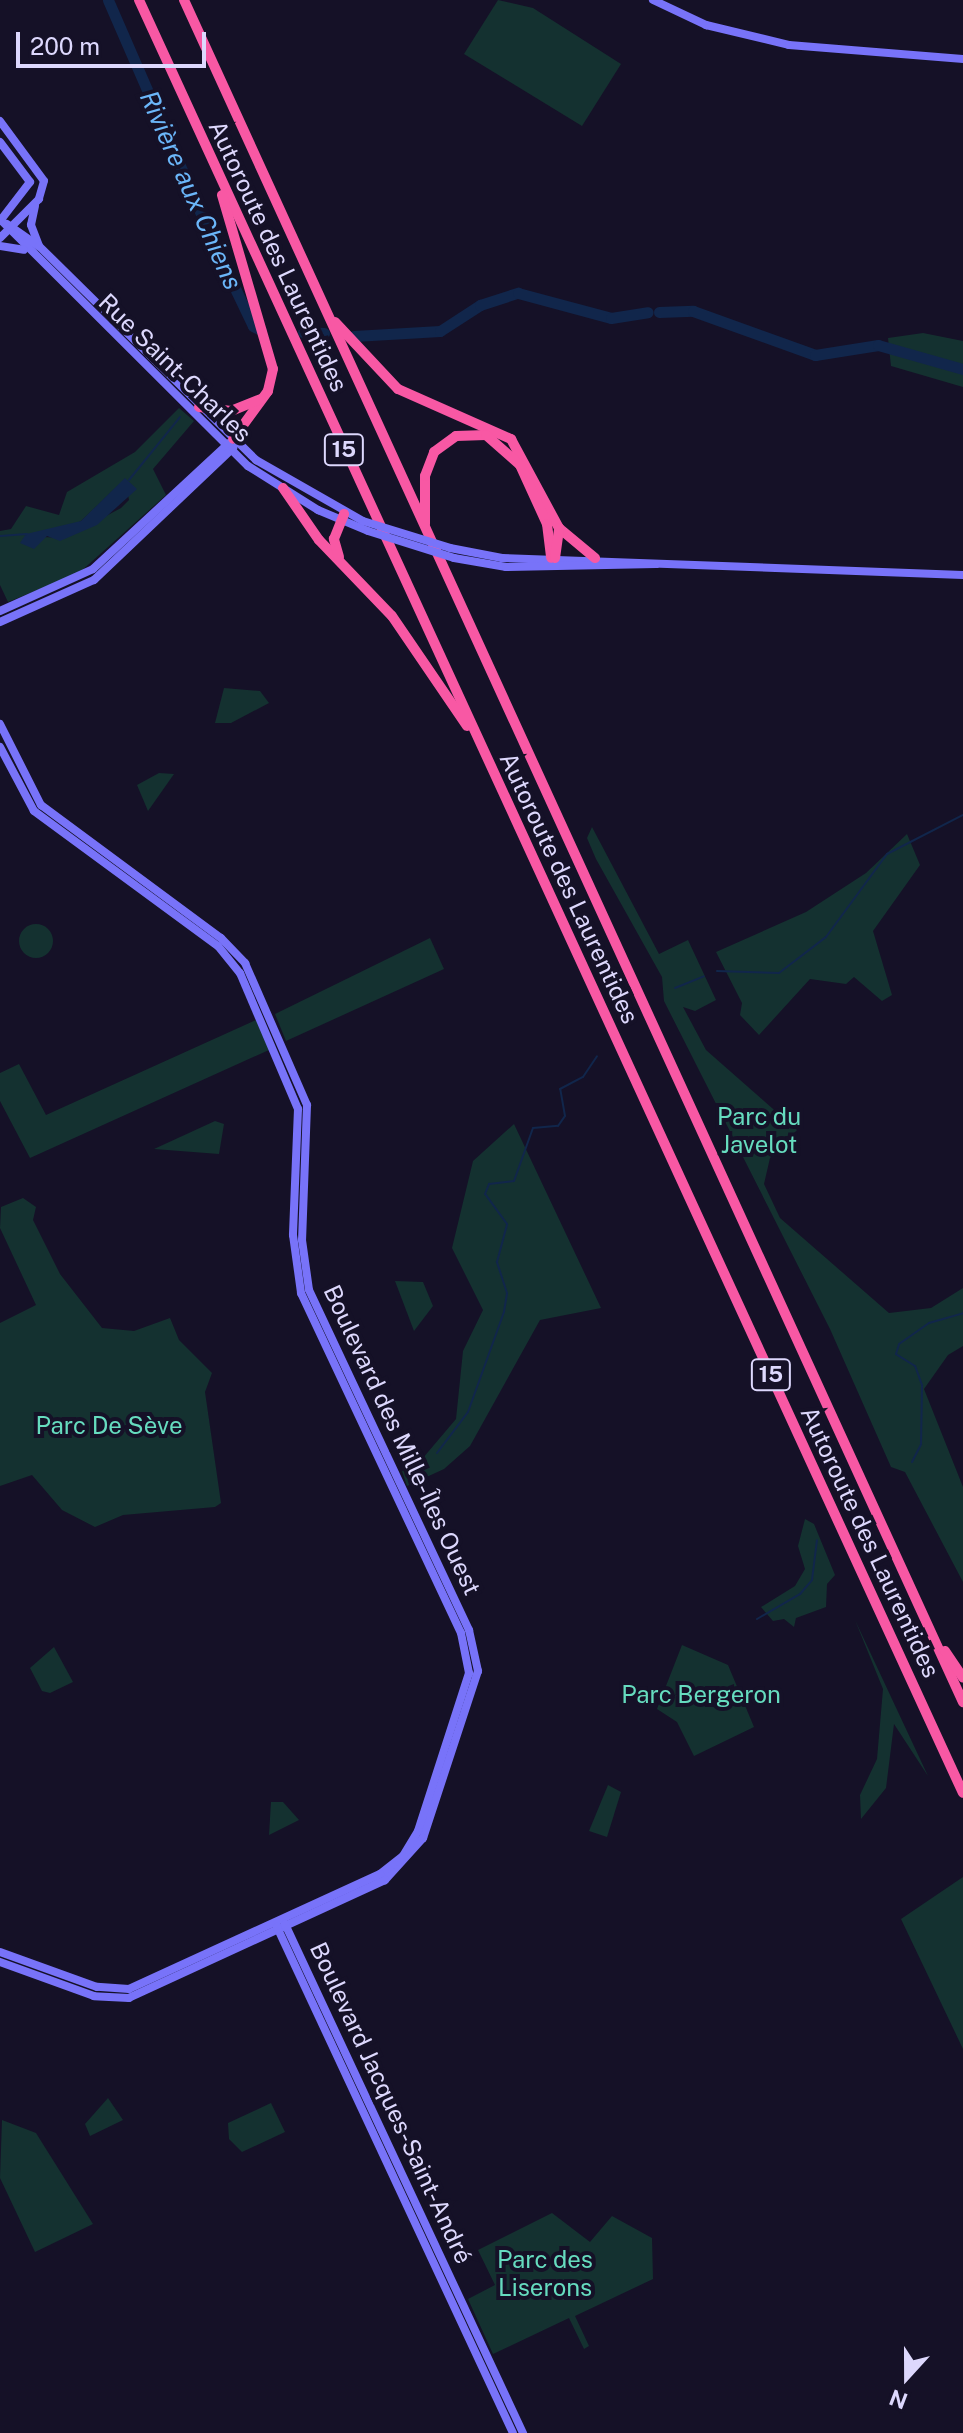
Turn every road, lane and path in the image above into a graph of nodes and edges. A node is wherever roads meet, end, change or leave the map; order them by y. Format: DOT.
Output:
graph roads {
  1 [pos="139,0"];
  2 [pos="184,0"];
  3 [pos="653,0"];
  4 [pos="963,59"];
  5 [pos="0,121"];
  6 [pos="0,142"];
  7 [pos="211,159"];
  8 [pos="36,202"];
  9 [pos="0,220"];
  10 [pos="10,228"];
  11 [pos="0,238"];
  12 [pos="0,246"];
  13 [pos="39,246"];
  14 [pos="28,253"];
  15 [pos="94,302"];
  16 [pos="101,309"];
  17 [pos="326,311"];
  18 [pos="90,314"];
  19 [pos="263,399"];
  20 [pos="199,407"];
  21 [pos="231,446"];
  22 [pos="283,488"];
  23 [pos="342,518"];
  24 [pos="425,527"];
  25 [pos="559,528"];
  26 [pos="339,558"];
  27 [pos="553,558"];
  28 [pos="595,558"];
  29 [pos="685,562"];
  30 [pos="963,575"];
  31 [pos="0,611"];
  32 [pos="0,622"];
  33 [pos="0,724"];
  34 [pos="478,741"];
  35 [pos="0,747"];
  36 [pos="930,1630"];
  37 [pos="963,1678"];
  38 [pos="963,1702"];
  39 [pos="963,1793"];
  40 [pos="281,1925"];
  41 [pos="0,1952"];
  42 [pos="205,1960"];
  43 [pos="0,1962"];
  44 [pos="513,2433"];
  45 [pos="523,2433"];
  1 -- 7 [label="highway, Autoroute des Laurentides / 15"];
  2 -- 17 [label="highway, Autoroute des Laurentides / 15"];
  3 -- 4 [label="street"];
  5 -- 8 [label="street"];
  6 -- 9 [label="street"];
  7 -- 19 [label="highway"];
  7 -- 34 [label="highway, Autoroute des Laurentides / 15"];
  8 -- 10 [label="street"];
  8 -- 13 [label="street"];
  9 -- 10 [label="street, Rue Saint-Charles"];
  10 -- 11 [label="street"];
  10 -- 13 [label="street, Rue Saint-Charles"];
  10 -- 14 [label="street, Rue Saint-Charles"];
  12 -- 14 [label="street"];
  13 -- 15 [label="street, Rue Saint-Charles"];
  14 -- 18 [label="street, Rue Saint-Charles"];
  15 -- 16 [label="street, Rue Saint-Charles"];
  15 -- 18 [label="street"];
  16 -- 18 [label="street"];
  16 -- 20 [label="street, Rue Saint-Charles"];
  17 -- 24 [label="highway, Autoroute des Laurentides / 15"];
  17 -- 25 [label="highway"];
  18 -- 21 [label="street, Rue Saint-Charles"];
  19 -- 20 [label="highway"];
  19 -- 21 [label="highway"];
  20 -- 21 [label="street, Rue Saint-Charles"];
  21 -- 22 [label="street, Rue Saint-Charles"];
  21 -- 23 [label="street, Rue Saint-Charles"];
  21 -- 31 [label="street"];
  21 -- 32 [label="street"];
  22 -- 23 [label="street, Rue Saint-Charles"];
  22 -- 26 [label="highway"];
  23 -- 26 [label="highway"];
  23 -- 27 [label="street, bridge"];
  23 -- 29 [label="street, bridge"];
  24 -- 27 [label="highway"];
  24 -- 36 [label="highway, Autoroute des Laurentides / 15"];
  25 -- 27 [label="highway"];
  25 -- 28 [label="highway"];
  26 -- 34 [label="highway"];
  27 -- 28 [label="street"];
  28 -- 29 [label="street"];
  29 -- 30 [label="street"];
  33 -- 40 [label="street, Boulevard des Mille-Îles Ouest"];
  34 -- 39 [label="highway, Autoroute des Laurentides / 15"];
  35 -- 40 [label="street, Boulevard des Mille-Îles Ouest"];
  36 -- 37 [label="highway"];
  36 -- 38 [label="highway, Autoroute des Laurentides / 15"];
  40 -- 42 [label="street, Boulevard des Mille-Îles Ouest"];
  40 -- 44 [label="street, Boulevard Jacques-Saint-André"];
  40 -- 45 [label="street, Boulevard Jacques-Saint-André"];
  41 -- 42 [label="street"];
  42 -- 43 [label="street"];
}
